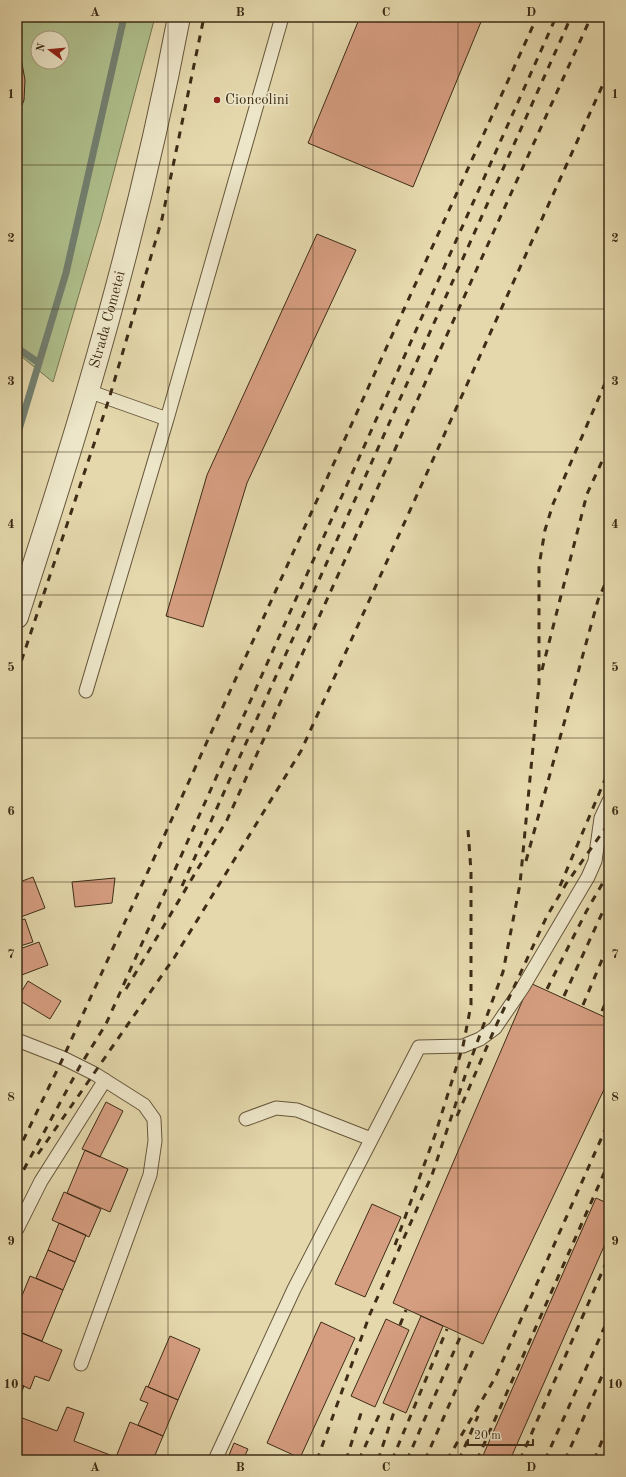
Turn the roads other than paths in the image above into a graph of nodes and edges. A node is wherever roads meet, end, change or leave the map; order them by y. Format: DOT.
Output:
graph roads {
  1 [pos="179,17"];
  2 [pos="282,17"];
  3 [pos="88,392"];
  4 [pos="167,419"];
  5 [pos="17,617"];
  6 [pos="86,691"];
  7 [pos="609,801"];
  8 [pos="17,1040"];
  9 [pos="105,1080"];
  10 [pos="246,1119"];
  11 [pos="371,1139"];
  12 [pos="17,1229"];
  13 [pos="81,1364"];
  14 [pos="215,1460"];
  1 -- 3 [label="street, Strada Cometei"];
  2 -- 4 [label="lane"];
  3 -- 4 [label="lane"];
  3 -- 5 [label="street, Strada Cometei"];
  4 -- 6 [label="lane"];
  7 -- 11 [label="lane"];
  8 -- 9 [label="lane"];
  9 -- 12 [label="lane"];
  9 -- 13 [label="lane"];
  10 -- 11 [label="lane"];
  11 -- 14 [label="lane"];
}
